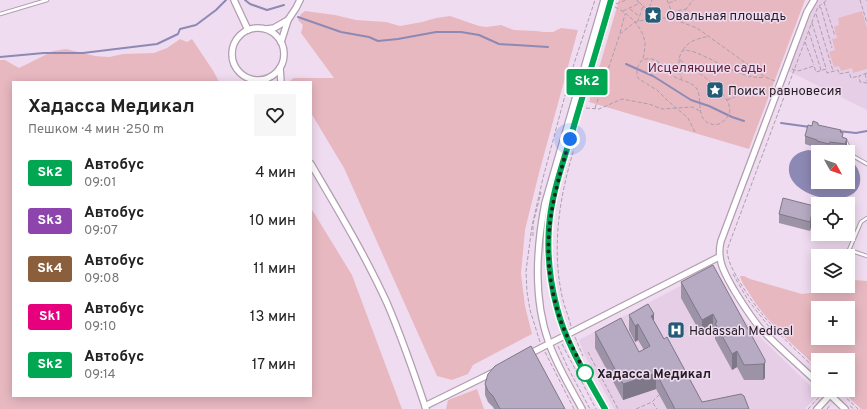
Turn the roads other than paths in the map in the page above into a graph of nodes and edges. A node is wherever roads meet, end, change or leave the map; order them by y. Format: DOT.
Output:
graph roads {
  1 [pos="47,0"];
  2 [pos="234,0"];
  3 [pos="300,0"];
  4 [pos="604,0"];
  5 [pos="614,2"];
  6 [pos="816,2"];
  7 [pos="0,14"];
  8 [pos="288,20"];
  9 [pos="267,29"];
  10 [pos="248,30"];
  11 [pos="281,42"];
  12 [pos="280,68"];
  13 [pos="252,80"];
  14 [pos="281,81"];
  15 [pos="842,137"];
  16 [pos="867,164"];
  17 [pos="312,166"];
  18 [pos="867,218"];
  19 [pos="867,256"];
  20 [pos="719,258"];
  21 [pos="567,334"];
  22 [pos="549,343"];
  23 [pos="523,357"];
  24 [pos="497,371"];
  25 [pos="811,376"];
  26 [pos="828,397"];
  27 [pos="832,397"];
  28 [pos="425,407"];
  29 [pos="582,409"];
  30 [pos="605,409"];
  31 [pos="817,409"];
  32 [pos="845,409"];
  1 -- 7 [label="lane"];
  2 -- 10 [label="street"];
  3 -- 8 [label="street"];
  4 -- 22 [label="street"];
  5 -- 21 [label="street"];
  6 -- 20 [label="street"];
  8 -- 9 [label="street"];
  8 -- 11 [label="street"];
  9 -- 10 [label="street"];
  9 -- 11 [label="street"];
  10 -- 13 [label="street"];
  11 -- 12 [label="street"];
  12 -- 13 [label="street"];
  12 -- 14 [label="street"];
  15 -- 16 [label="lane"];
  17 -- 28 [label="street"];
  18 -- 19 [label="lane"];
  20 -- 21 [label="street"];
  20 -- 25 [label="street"];
  21 -- 22 [label="street"];
  21 -- 30 [label="street"];
  22 -- 23 [label="street"];
  22 -- 29 [label="street"];
  24 -- 28 [label="street"];
  26 -- 31 [label="street"];
  27 -- 32 [label="street"];
}
